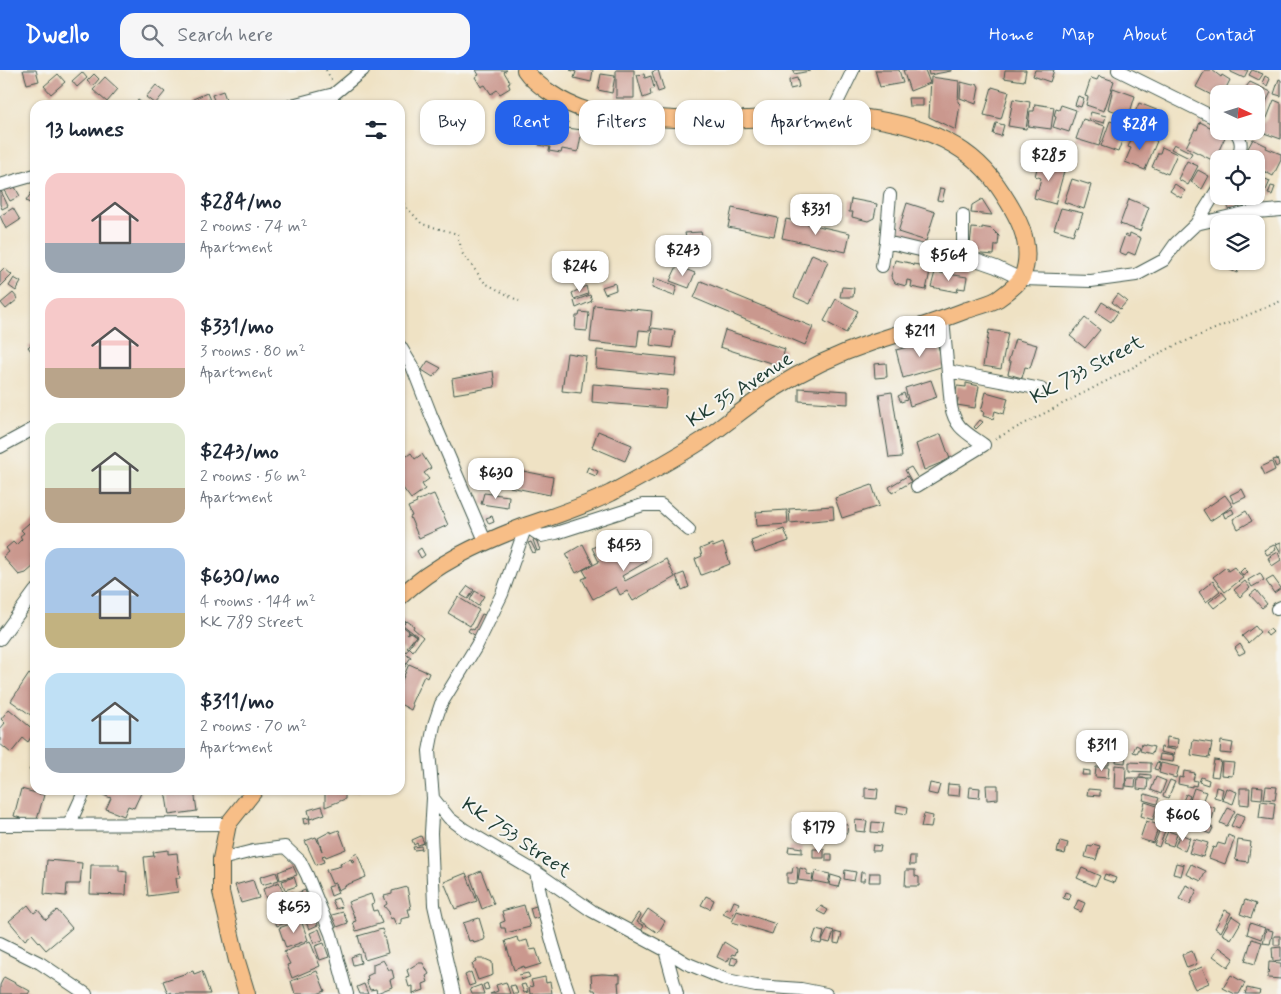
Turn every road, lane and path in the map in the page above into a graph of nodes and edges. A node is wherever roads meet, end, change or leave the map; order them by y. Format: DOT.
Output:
graph roads {
  1 [pos="363,70"];
  2 [pos="525,70"];
  3 [pos="853,70"];
  4 [pos="1118,70"];
  5 [pos="311,100"];
  6 [pos="838,100"];
  7 [pos="1210,116"];
  8 [pos="871,118"];
  9 [pos="753,119"];
  10 [pos="30,176"];
  11 [pos="0,185"];
  12 [pos="890,195"];
  13 [pos="1210,201"];
  14 [pos="405,205"];
  15 [pos="1281,210"];
  16 [pos="963,215"];
  17 [pos="1196,224"];
  18 [pos="886,242"];
  19 [pos="963,258"];
  20 [pos="882,266"];
  21 [pos="1021,279"];
  22 [pos="519,301"];
  23 [pos="1281,301"];
  24 [pos="944,319"];
  25 [pos="405,354"];
  26 [pos="948,371"];
  27 [pos="1041,389"];
  28 [pos="30,431"];
  29 [pos="984,445"];
  30 [pos="0,447"];
  31 [pos="917,486"];
  32 [pos="526,526"];
  33 [pos="688,530"];
  34 [pos="486,543"];
  35 [pos="405,593"];
  36 [pos="30,598"];
  37 [pos="0,639"];
  38 [pos="83,795"];
  39 [pos="251,795"];
  40 [pos="433,798"];
  41 [pos="228,824"];
  42 [pos="0,825"];
  43 [pos="70,825"];
  44 [pos="221,859"];
  45 [pos="536,872"];
  46 [pos="0,943"];
  47 [pos="665,950"];
  48 [pos="80,992"];
  49 [pos="247,994"];
  50 [pos="347,994"];
  51 [pos="454,994"];
  52 [pos="569,994"];
  53 [pos="677,994"];
  54 [pos="826,994"];
  1 -- 5 [label="street"];
  2 -- 9 [label="main road"];
  3 -- 6 [label="street"];
  4 -- 7 [label="street"];
  8 -- 21 [label="main road"];
  10 -- 11 [label="street"];
  12 -- 18 [label="street"];
  13 -- 17 [label="street"];
  14 -- 22 [label="path"];
  15 -- 17 [label="street"];
  16 -- 19 [label="street"];
  17 -- 21 [label="street"];
  18 -- 19 [label="street"];
  18 -- 20 [label="street"];
  19 -- 21 [label="street"];
  21 -- 24 [label="main road, KK 35 Avenue"];
  23 -- 29 [label="path, KK 733 Street"];
  24 -- 26 [label="street"];
  24 -- 32 [label="main road, KK 35 Avenue"];
  25 -- 34 [label="street"];
  26 -- 27 [label="street"];
  26 -- 29 [label="street"];
  28 -- 30 [label="street"];
  29 -- 31 [label="street"];
  32 -- 33 [label="street"];
  32 -- 34 [label="main road, KK 35 Avenue"];
  32 -- 40 [label="street, KK 753 Street"];
  34 -- 35 [label="main road, KK 35 Avenue"];
  36 -- 37 [label="street"];
  38 -- 43 [label="street"];
  39 -- 41 [label="main road"];
  40 -- 45 [label="street, KK 753 Street"];
  40 -- 51 [label="street"];
  41 -- 43 [label="street"];
  41 -- 44 [label="main road"];
  42 -- 43 [label="street"];
  44 -- 49 [label="main road"];
  44 -- 50 [label="street"];
  45 -- 47 [label="street, KK 753 Street"];
  45 -- 52 [label="street"];
  46 -- 48 [label="street"];
  47 -- 53 [label="street"];
  47 -- 54 [label="street, KK 753 Street"];
}
